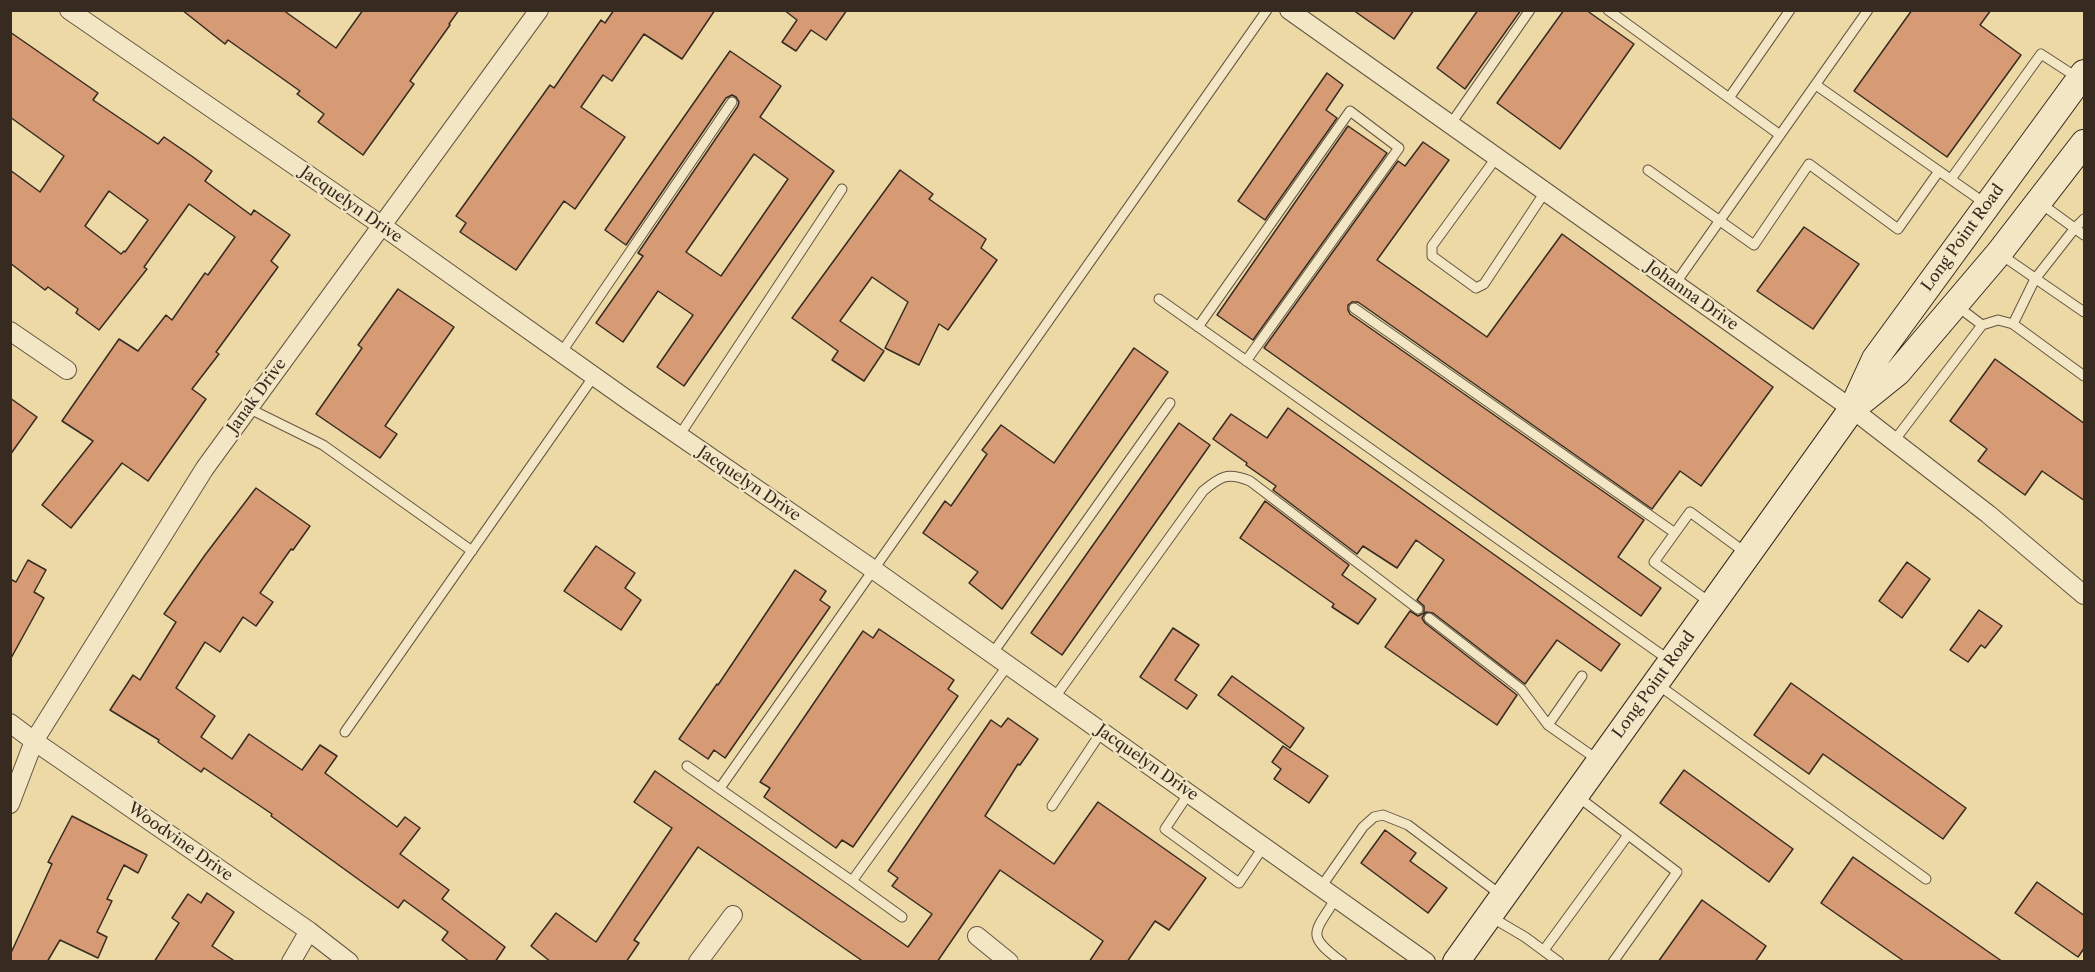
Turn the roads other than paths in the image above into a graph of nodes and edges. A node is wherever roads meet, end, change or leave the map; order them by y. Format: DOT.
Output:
graph roads {
  1 [pos="69,10"];
  2 [pos="539,10"];
  3 [pos="1267,10"];
  4 [pos="1289,10"];
  5 [pos="1530,10"];
  6 [pos="1608,10"];
  7 [pos="1790,10"];
  8 [pos="1868,10"];
  9 [pos="2082,76"];
  10 [pos="1816,85"];
  11 [pos="1729,98"];
  12 [pos="732,102"];
  13 [pos="1450,125"];
  14 [pos="1780,135"];
  15 [pos="2079,154"];
  16 [pos="1496,158"];
  17 [pos="1648,170"];
  18 [pos="1939,171"];
  19 [pos="1951,179"];
  20 [pos="842,189"];
  21 [pos="1545,192"];
  22 [pos="2039,202"];
  23 [pos="1988,205"];
  24 [pos="2085,219"];
  25 [pos="1720,221"];
  26 [pos="381,225"];
  27 [pos="2075,228"];
  28 [pos="2085,235"];
  29 [pos="1999,253"];
  30 [pos="2035,279"];
  31 [pos="1675,284"];
  32 [pos="1159,300"];
  33 [pos="1955,305"];
  34 [pos="1353,308"];
  35 [pos="2085,312"];
  36 [pos="2013,324"];
  37 [pos="1982,325"];
  38 [pos="1198,327"];
  39 [pos="10,331"];
  40 [pos="561,352"];
  41 [pos="1246,361"];
  42 [pos="67,370"];
  43 [pos="594,376"];
  44 [pos="2085,376"];
  45 [pos="1170,403"];
  46 [pos="248,408"];
  47 [pos="1852,409"];
  48 [pos="679,436"];
  49 [pos="1894,441"];
  50 [pos="1675,533"];
  51 [pos="472,551"];
  52 [pos="1748,554"];
  53 [pos="874,570"];
  54 [pos="2085,595"];
  55 [pos="1712,604"];
  56 [pos="1418,609"];
  57 [pos="1429,618"];
  58 [pos="992,654"];
  59 [pos="1671,661"];
  60 [pos="1008,664"];
  61 [pos="1582,676"];
  62 [pos="1655,682"];
  63 [pos="1054,697"];
  64 [pos="10,723"];
  65 [pos="1548,725"];
  66 [pos="1102,731"];
  67 [pos="345,732"];
  68 [pos="34,741"];
  69 [pos="1599,761"];
  70 [pos="687,766"];
  71 [pos="720,788"];
  72 [pos="1190,794"];
  73 [pos="1575,794"];
  74 [pos="10,804"];
  75 [pos="1052,806"];
  76 [pos="1628,835"];
  77 [pos="1264,846"];
  78 [pos="1926,879"];
  79 [pos="852,881"];
  80 [pos="1321,887"];
  81 [pos="1336,898"];
  82 [pos="1496,906"];
  83 [pos="733,915"];
  84 [pos="902,916"];
  85 [pos="309,931"];
  86 [pos="977,936"];
  87 [pos="1544,950"];
  88 [pos="291,962"];
  89 [pos="349,962"];
  90 [pos="698,962"];
  91 [pos="1009,962"];
  92 [pos="1342,962"];
  93 [pos="1426,962"];
  94 [pos="1456,962"];
  95 [pos="1559,962"];
  96 [pos="1613,962"];
  1 -- 26 [label="street, Jacquelyn Drive"];
  2 -- 26 [label="street, Janak Drive"];
  3 -- 53 [label="lane"];
  4 -- 13 [label="street, Johanna Drive"];
  5 -- 13 [label="lane"];
  6 -- 11 [label="lane"];
  7 -- 11 [label="lane"];
  8 -- 10 [label="lane"];
  9 -- 19 [label="lane"];
  9 -- 23 [label="main road, Long Point Road"];
  10 -- 14 [label="lane"];
  10 -- 18 [label="lane"];
  11 -- 14 [label="lane"];
  12 -- 40 [label="lane"];
  13 -- 16 [label="street, Johanna Drive"];
  14 -- 25 [label="lane"];
  15 -- 22 [label="main road, Long Point Road"];
  16 -- 21 [label="street, Johanna Drive"];
  16 -- 21 [label="lane"];
  17 -- 25 [label="lane"];
  18 -- 19 [label="lane"];
  18 -- 25 [label="lane"];
  19 -- 23 [label="lane"];
  20 -- 48 [label="lane"];
  21 -- 31 [label="street, Johanna Drive"];
  22 -- 27 [label="lane"];
  22 -- 29 [label="main road, Long Point Road"];
  23 -- 47 [label="main road, Long Point Road"];
  24 -- 27 [label="lane"];
  25 -- 31 [label="lane"];
  26 -- 40 [label="street, Jacquelyn Drive"];
  26 -- 46 [label="street, Janak Drive"];
  27 -- 28 [label="lane"];
  27 -- 30 [label="lane"];
  29 -- 30 [label="lane"];
  29 -- 33 [label="main road, Long Point Road"];
  30 -- 35 [label="lane"];
  30 -- 36 [label="lane"];
  31 -- 47 [label="street, Johanna Drive"];
  32 -- 38 [label="lane"];
  33 -- 37 [label="lane"];
  33 -- 47 [label="main road, Long Point Road"];
  34 -- 50 [label="lane"];
  36 -- 37 [label="lane"];
  36 -- 44 [label="lane"];
  37 -- 49 [label="lane"];
  38 -- 41 [label="lane"];
  38 -- 41 [label="lane"];
  39 -- 42 [label="street"];
  40 -- 43 [label="street, Jacquelyn Drive"];
  41 -- 59 [label="lane"];
  43 -- 48 [label="street, Jacquelyn Drive"];
  43 -- 51 [label="lane"];
  45 -- 58 [label="lane"];
  46 -- 51 [label="lane"];
  46 -- 68 [label="street, Janak Drive"];
  47 -- 49 [label="street, Johanna Drive"];
  47 -- 52 [label="main road, Long Point Road"];
  48 -- 53 [label="street, Jacquelyn Drive"];
  49 -- 54 [label="street, Johanna Drive"];
  50 -- 52 [label="lane"];
  50 -- 55 [label="lane"];
  51 -- 67 [label="lane"];
  52 -- 55 [label="main road, Long Point Road"];
  53 -- 58 [label="street, Jacquelyn Drive"];
  53 -- 71 [label="lane"];
  55 -- 59 [label="main road, Long Point Road"];
  56 -- 63 [label="lane"];
  57 -- 65 [label="lane"];
  58 -- 60 [label="street, Jacquelyn Drive"];
  59 -- 62 [label="main road, Long Point Road"];
  60 -- 63 [label="street, Jacquelyn Drive"];
  60 -- 79 [label="lane"];
  61 -- 65 [label="lane"];
  62 -- 69 [label="main road, Long Point Road"];
  62 -- 78 [label="lane"];
  63 -- 66 [label="street, Jacquelyn Drive"];
  64 -- 68 [label="street, Woodvine Drive"];
  65 -- 69 [label="lane"];
  66 -- 72 [label="street, Jacquelyn Drive"];
  66 -- 75 [label="lane"];
  68 -- 74 [label="street, Janak Drive"];
  68 -- 85 [label="street, Woodvine Drive"];
  69 -- 73 [label="main road, Long Point Road"];
  70 -- 71 [label="lane"];
  71 -- 79 [label="lane"];
  72 -- 77 [label="street, Jacquelyn Drive"];
  72 -- 77 [label="lane"];
  73 -- 76 [label="lane"];
  73 -- 82 [label="main road, Long Point Road"];
  76 -- 87 [label="lane"];
  76 -- 96 [label="lane"];
  77 -- 80 [label="street, Jacquelyn Drive"];
  79 -- 84 [label="lane"];
  80 -- 81 [label="street, Jacquelyn Drive"];
  80 -- 82 [label="lane"];
  81 -- 92 [label="lane"];
  81 -- 93 [label="street, Jacquelyn Drive"];
  82 -- 87 [label="lane"];
  82 -- 94 [label="main road, Long Point Road"];
  83 -- 90 [label="street"];
  85 -- 88 [label="street"];
  85 -- 89 [label="street, Woodvine Drive"];
  86 -- 91 [label="street"];
  87 -- 95 [label="lane"];
}
